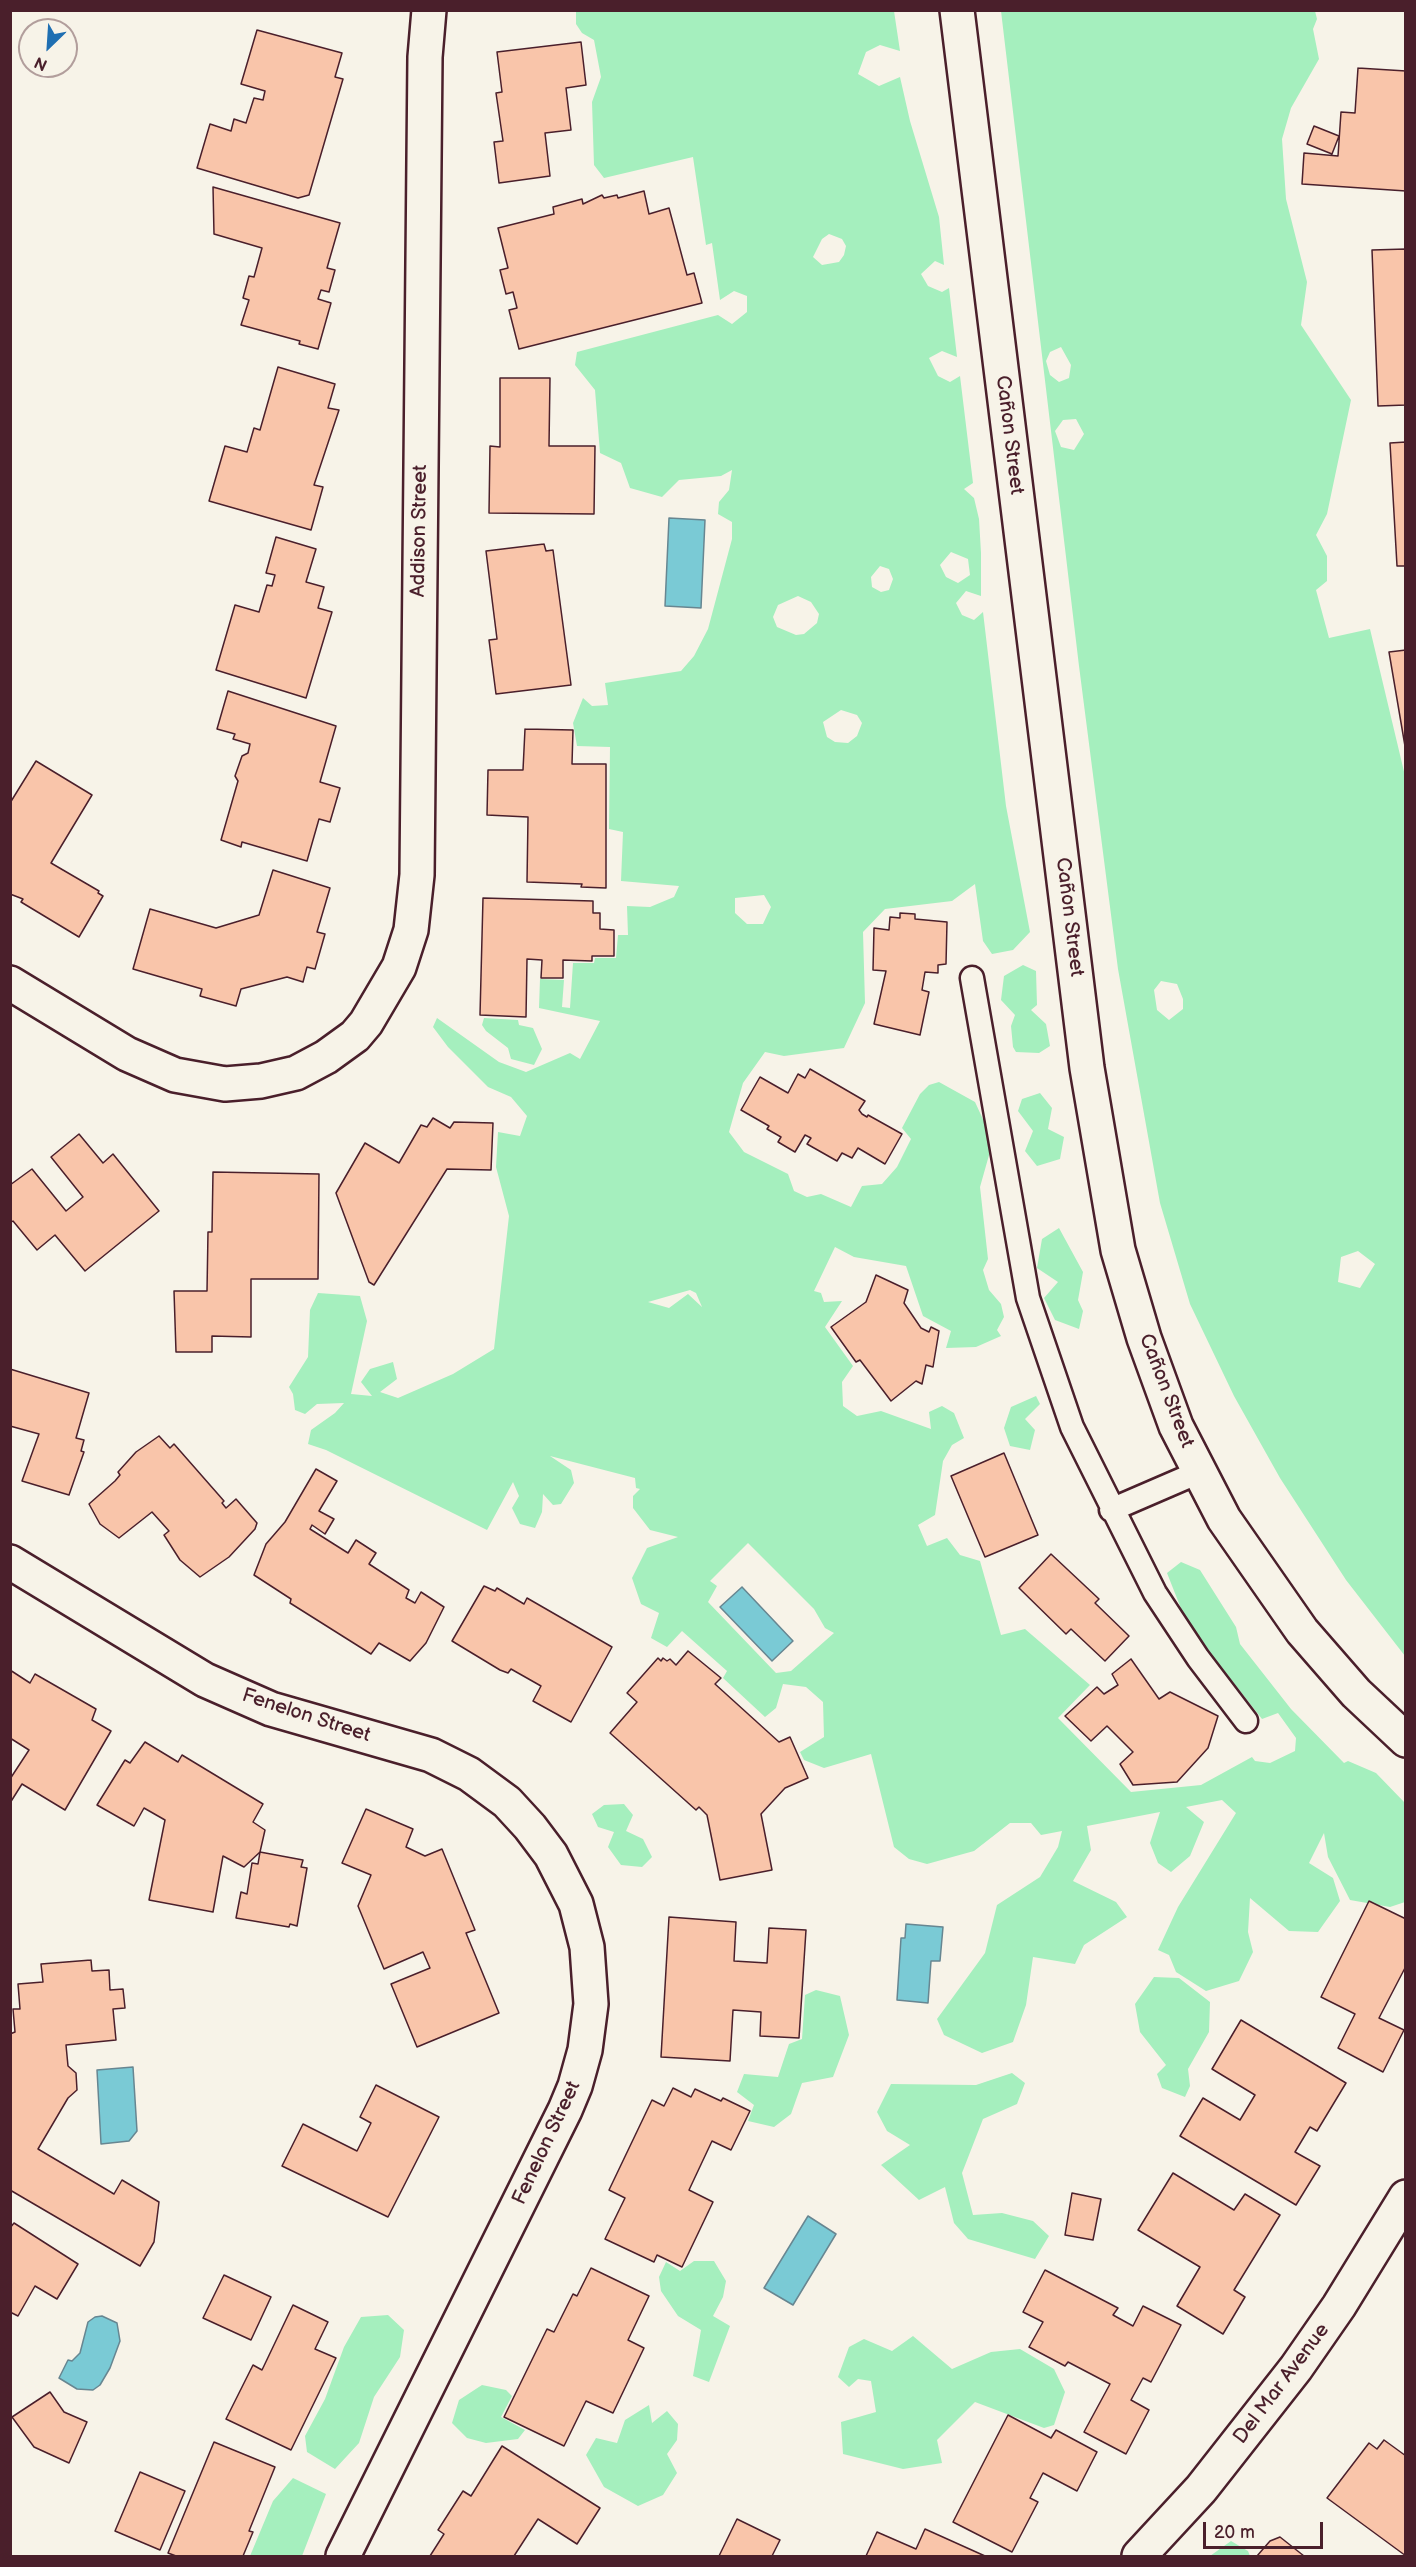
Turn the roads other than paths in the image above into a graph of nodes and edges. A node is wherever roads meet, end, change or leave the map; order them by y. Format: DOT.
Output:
graph roads {
  1 [pos="429,10"];
  2 [pos="957,10"];
  3 [pos="972,978"];
  4 [pos="10,983"];
  5 [pos="1199,1472"];
  6 [pos="1111,1510"];
  7 [pos="10,1562"];
  8 [pos="1246,1722"];
  9 [pos="1406,1740"];
  10 [pos="1406,2197"];
  11 [pos="344,2556"];
  12 [pos="1138,2556"];
  1 -- 4 [label="street, Addison Street"];
  2 -- 5 [label="street, Cañon Street"];
  3 -- 6 [label="lane"];
  5 -- 6 [label="lane"];
  5 -- 9 [label="street, Cañon Street"];
  6 -- 8 [label="lane"];
  7 -- 11 [label="street, Fenelon Street"];
  10 -- 12 [label="street, Del Mar Avenue"];
}
